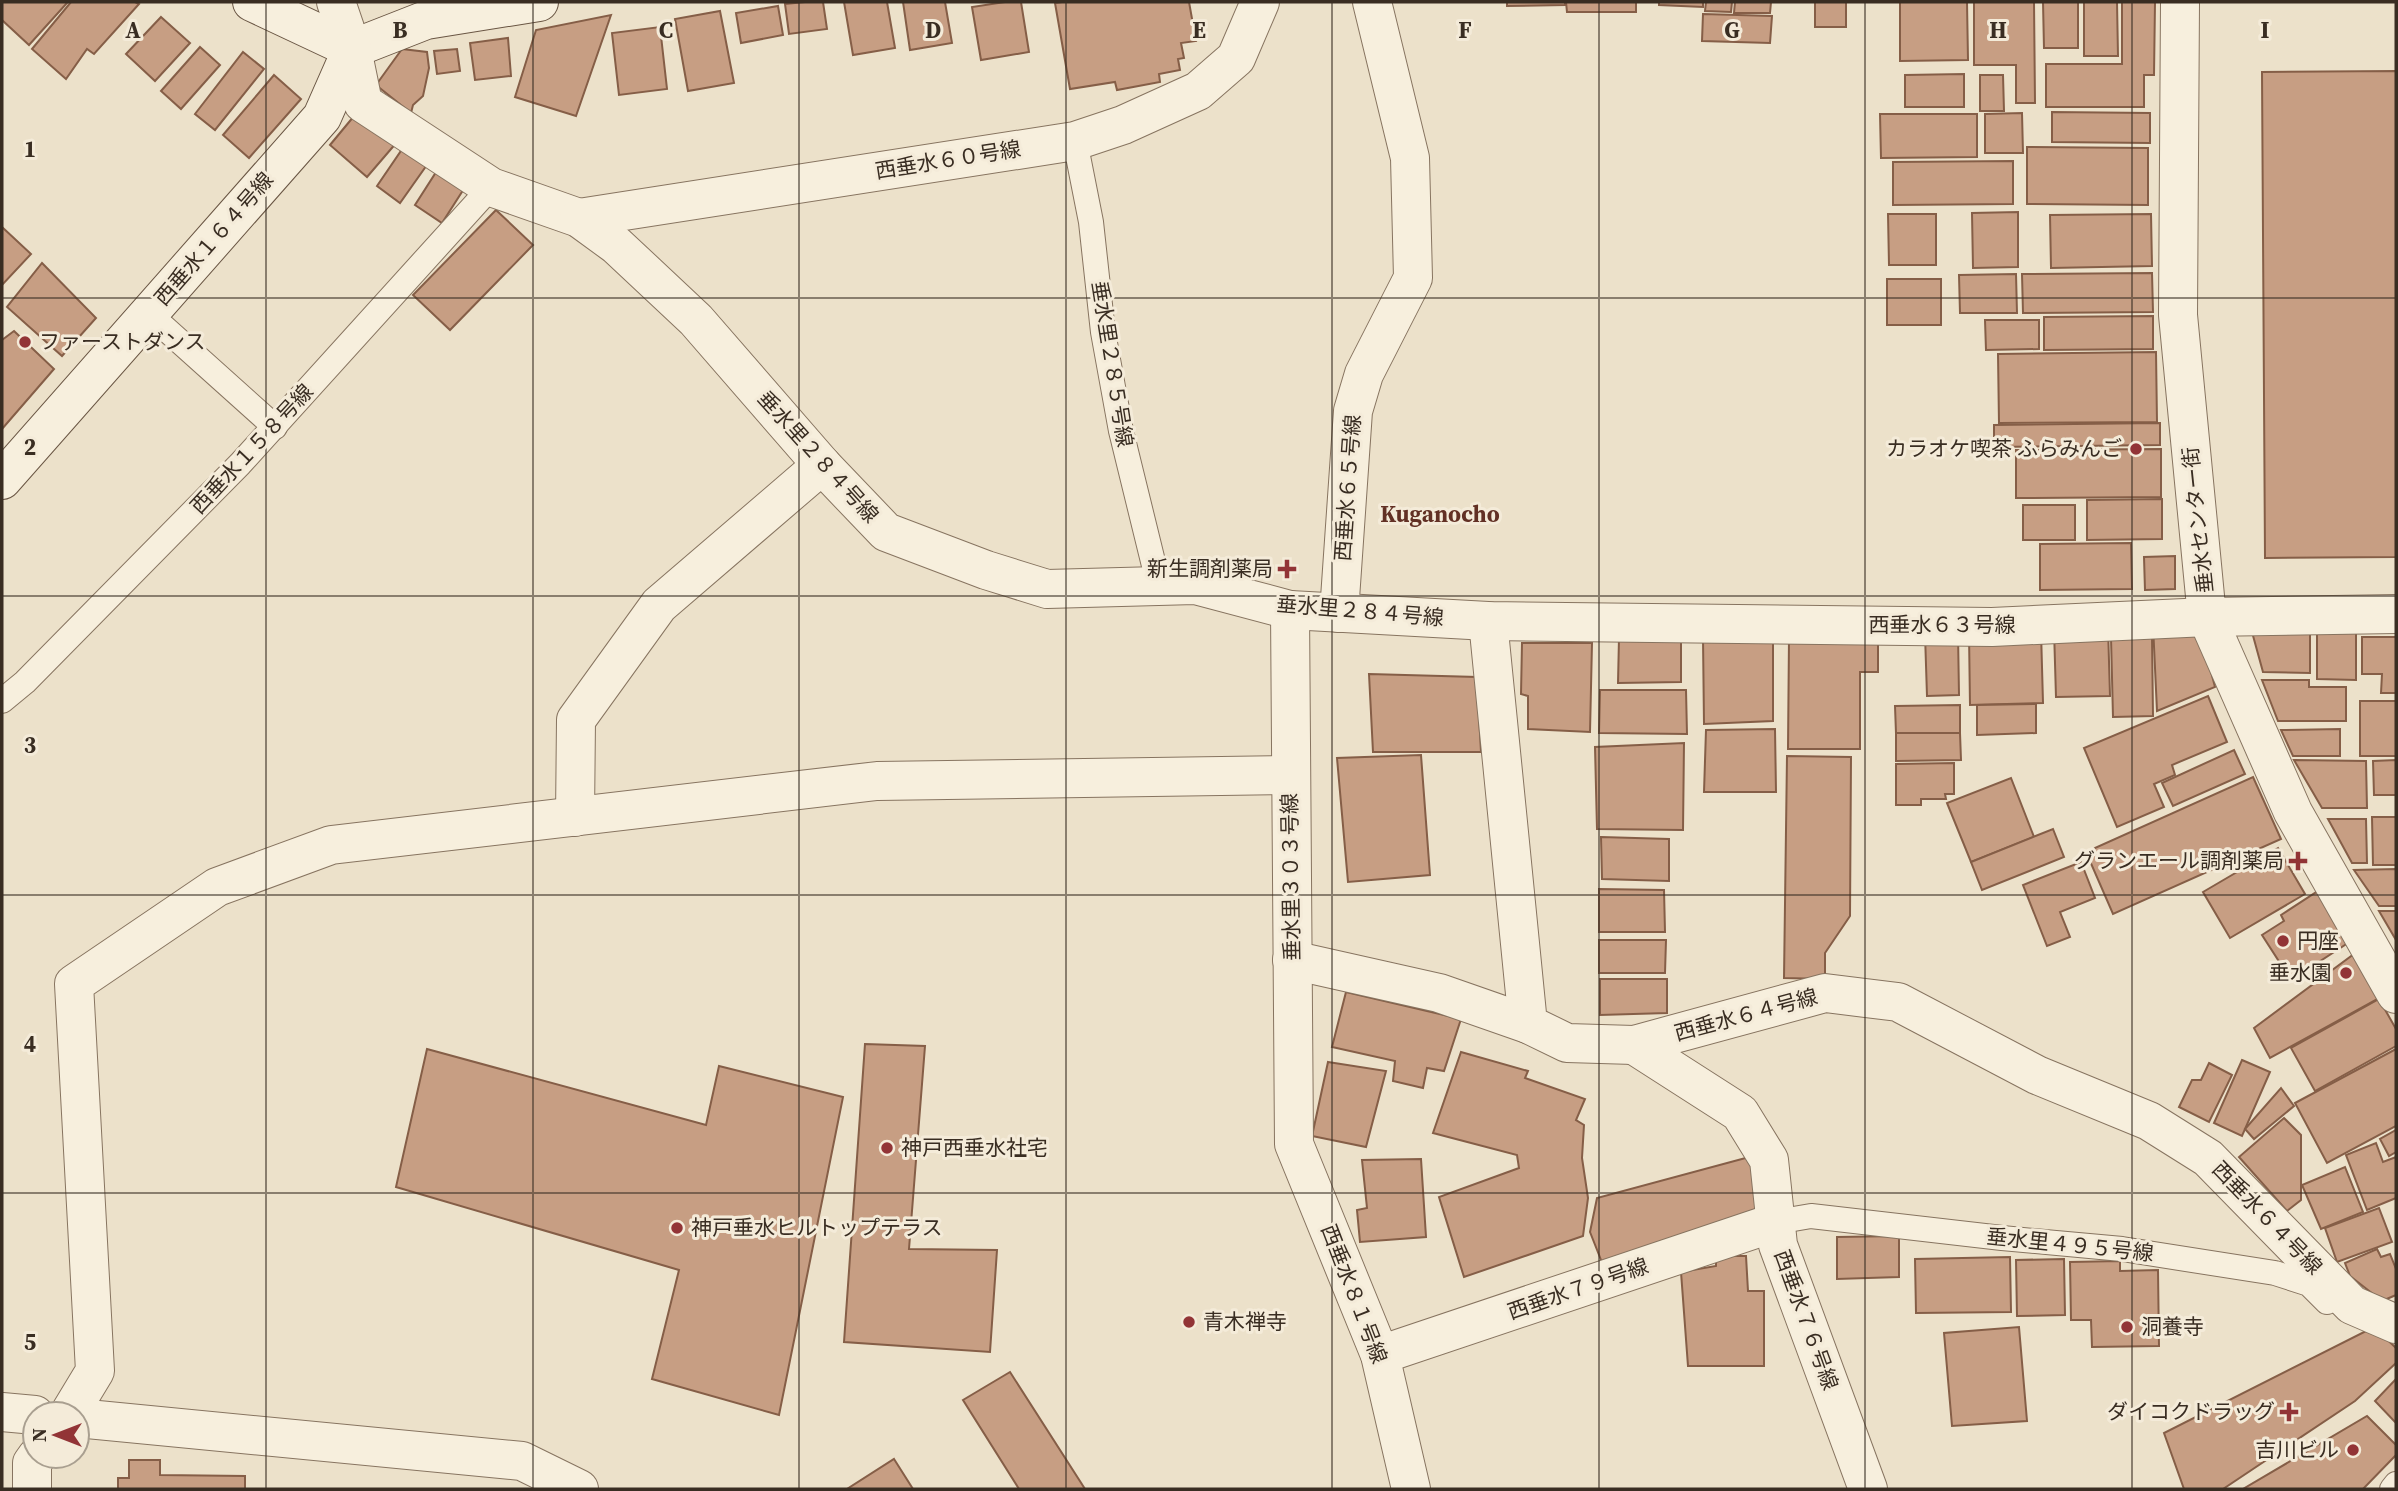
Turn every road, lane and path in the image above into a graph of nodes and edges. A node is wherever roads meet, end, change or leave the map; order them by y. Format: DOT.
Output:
graph roads {
  1 [pos="252,2"];
  2 [pos="336,2"];
  3 [pos="539,2"];
  4 [pos="1260,2"];
  5 [pos="1372,2"];
  6 [pos="2180,2"];
  7 [pos="352,49"];
  8 [pos="1075,141"];
  9 [pos="491,187"];
  10 [pos="579,218"];
  11 [pos="148,313"];
  12 [pos="275,427"];
  13 [pos="822,465"];
  14 [pos="2,480"];
  15 [pos="1159,586"];
  16 [pos="1290,610"];
  17 [pos="1339,613"];
  18 [pos="2396,614"];
  19 [pos="2207,617"];
  20 [pos="1488,621"];
  21 [pos="2,701"];
  22 [pos="1290,775"];
  23 [pos="575,817"];
  24 [pos="1292,960"];
  25 [pos="2396,994"];
  26 [pos="1528,1024"];
  27 [pos="1633,1045"];
  28 [pos="1294,1144"];
  29 [pos="1776,1222"];
  30 [pos="2352,1306"];
  31 [pos="2396,1324"];
  32 [pos="1380,1355"];
  33 [pos="77,1400"];
  34 [pos="2,1412"];
  35 [pos="21,1414"];
  36 [pos="91,1420"];
  37 [pos="32,1470"];
  38 [pos="2396,1484"];
  39 [pos="32,1489"];
  40 [pos="579,1489"];
  41 [pos="1411,1489"];
  42 [pos="1868,1489"];
  43 [pos="2392,1489"];
  1 -- 7 [label="street"];
  2 -- 7 [label="street"];
  3 -- 7 [label="street"];
  4 -- 8 [label="street, 西垂水６０号線"];
  5 -- 17 [label="street, 西垂水６５号線"];
  6 -- 19 [label="street, 垂水センター街"];
  7 -- 9 [label="street"];
  7 -- 11 [label="street, 西垂水１６４号線"];
  8 -- 10 [label="street, 西垂水６０号線"];
  8 -- 15 [label="lane, 垂水里２８５号線"];
  9 -- 10 [label="street"];
  9 -- 12 [label="lane, 西垂水１５８号線"];
  10 -- 13 [label="street, 垂水里２８４号線"];
  11 -- 12 [label="lane"];
  11 -- 14 [label="street, 西垂水１６４号線"];
  12 -- 21 [label="lane, 西垂水１５８号線"];
  13 -- 15 [label="street, 垂水里２８４号線"];
  13 -- 23 [label="street"];
  15 -- 16 [label="street, 垂水里２８４号線"];
  16 -- 17 [label="street, 垂水里２８４号線"];
  16 -- 22 [label="street, 垂水里３０３号線"];
  17 -- 20 [label="street, 垂水里２８４号線"];
  18 -- 19 [label="street, 西垂水６３号線"];
  19 -- 20 [label="street, 西垂水６３号線"];
  19 -- 25 [label="street, 垂水センター街"];
  20 -- 26 [label="street"];
  22 -- 23 [label="street"];
  22 -- 24 [label="street, 垂水里３０３号線"];
  23 -- 33 [label="street"];
  24 -- 26 [label="street, 西垂水６４号線"];
  24 -- 28 [label="street, 垂水里３０３号線"];
  26 -- 27 [label="street, 西垂水６４号線"];
  27 -- 29 [label="street, 西垂水７６号線"];
  27 -- 30 [label="street, 西垂水６４号線"];
  28 -- 32 [label="street, 西垂水８１号線"];
  29 -- 30 [label="lane, 垂水里４９５号線"];
  29 -- 32 [label="street, 西垂水７９号線"];
  29 -- 42 [label="street, 西垂水７６号線"];
  30 -- 31 [label="street, 西垂水６４号線"];
  32 -- 41 [label="street, 西垂水８１号線"];
  34 -- 35 [label="street"];
  36 -- 40 [label="street"];
  37 -- 39 [label="street"];
  38 -- 43 [label="lane"];
}
